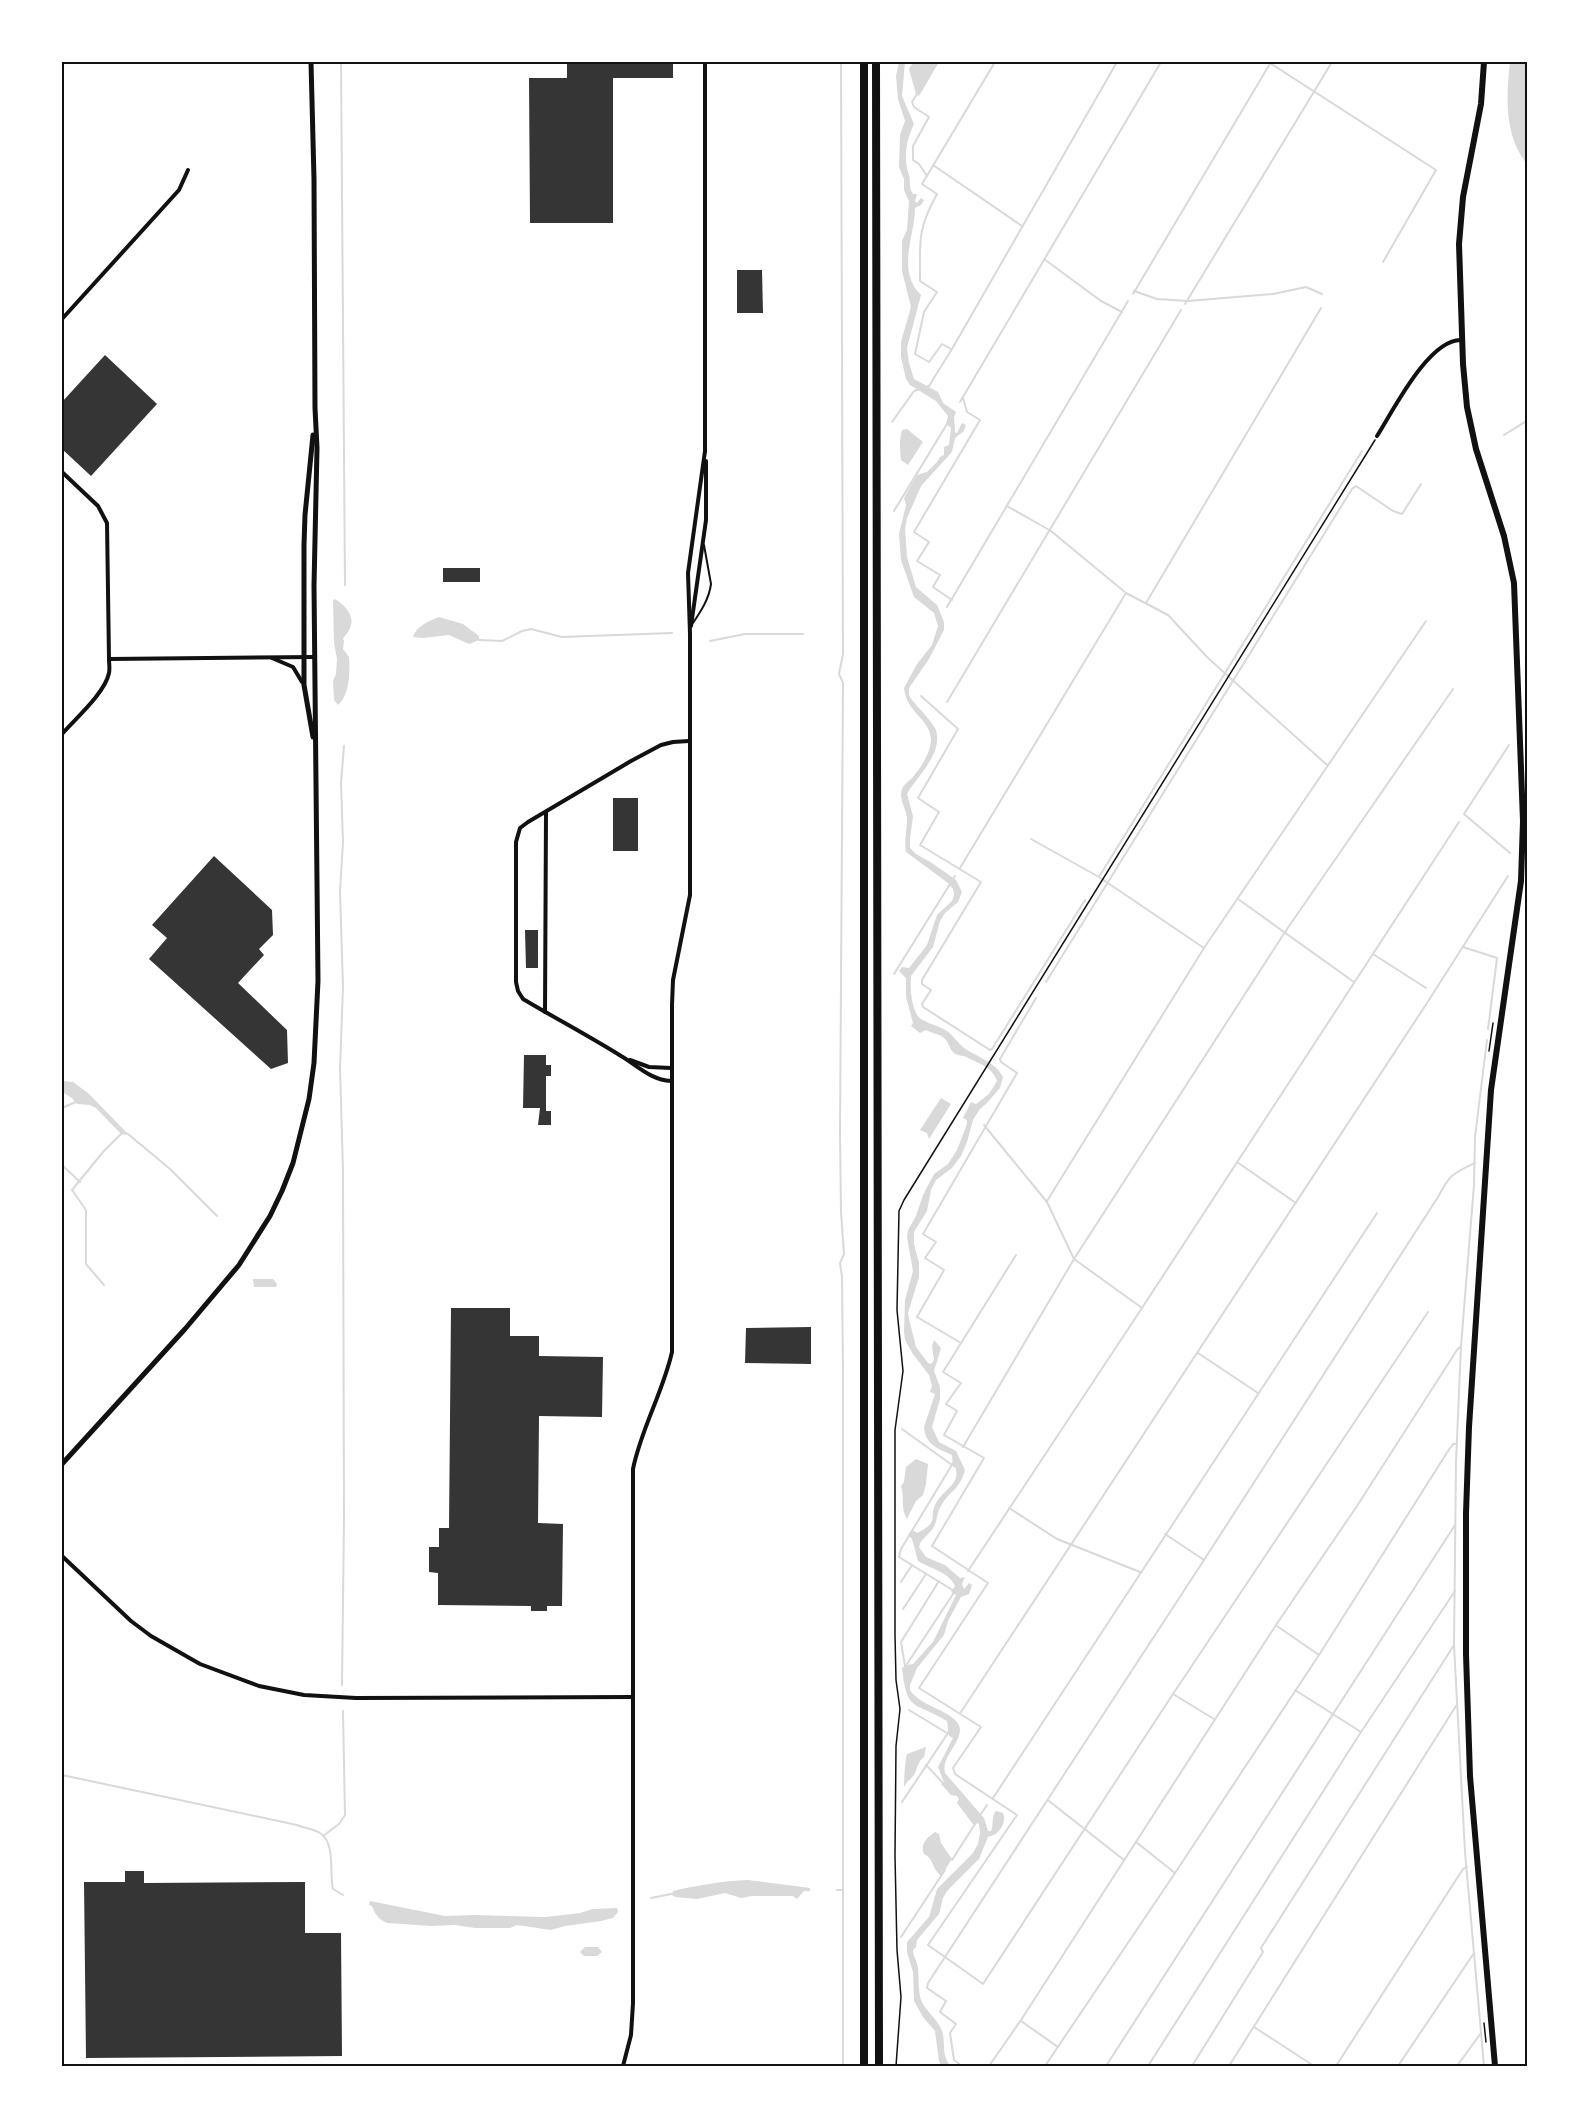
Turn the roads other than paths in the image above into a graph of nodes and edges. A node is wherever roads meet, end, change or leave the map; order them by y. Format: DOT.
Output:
graph roads {
  1 [pos="311,62"];
  2 [pos="705,62"];
  3 [pos="864,62"];
  4 [pos="876,62"];
  5 [pos="1484,62"];
  6 [pos="188,170"];
  7 [pos="62,319"];
  8 [pos="1462,340"];
  9 [pos="315,408"];
  10 [pos="1377,436"];
  11 [pos="705,451"];
  12 [pos="62,472"];
  13 [pos="703,540"];
  14 [pos="691,626"];
  15 [pos="690,634"];
  16 [pos="269,657"];
  17 [pos="315,657"];
  18 [pos="304,658"];
  19 [pos="110,659"];
  20 [pos="304,685"];
  21 [pos="62,734"];
  22 [pos="689,741"];
  23 [pos="316,765"];
  24 [pos="546,812"];
  25 [pos="545,1012"];
  26 [pos="624,1057"];
  27 [pos="671,1068"];
  28 [pos="671,1081"];
  29 [pos="62,1464"];
  30 [pos="62,1556"];
  31 [pos="633,1697"];
  32 [pos="622,2067"];
  33 [pos="864,2067"];
  34 [pos="879,2067"];
  35 [pos="1495,2067"];
  1 -- 9 [label="street"];
  2 -- 11 [label="street"];
  3 -- 33 [label="highway"];
  4 -- 34 [label="highway"];
  5 -- 8 [label="main road"];
  6 -- 7 [label="street"];
  8 -- 10 [label="street"];
  8 -- 35 [label="main road"];
  9 -- 17 [label="street"];
  9 -- 18 [label="street"];
  11 -- 13 [label="street"];
  11 -- 15 [label="street"];
  12 -- 19 [label="street"];
  13 -- 14 [label="street"];
  13 -- 14 [label="lane"];
  14 -- 15 [label="street"];
  15 -- 22 [label="street"];
  16 -- 18 [label="street"];
  16 -- 19 [label="street"];
  16 -- 20 [label="street"];
  17 -- 18 [label="street"];
  17 -- 23 [label="street"];
  18 -- 20 [label="street"];
  19 -- 21 [label="street"];
  20 -- 23 [label="street"];
  22 -- 24 [label="street"];
  22 -- 27 [label="street"];
  23 -- 29 [label="street"];
  24 -- 25 [label="street"];
  24 -- 25 [label="street"];
  25 -- 26 [label="street"];
  26 -- 27 [label="street"];
  26 -- 28 [label="street"];
  27 -- 28 [label="street"];
  28 -- 31 [label="street"];
  30 -- 31 [label="street"];
  31 -- 32 [label="street"];
}
